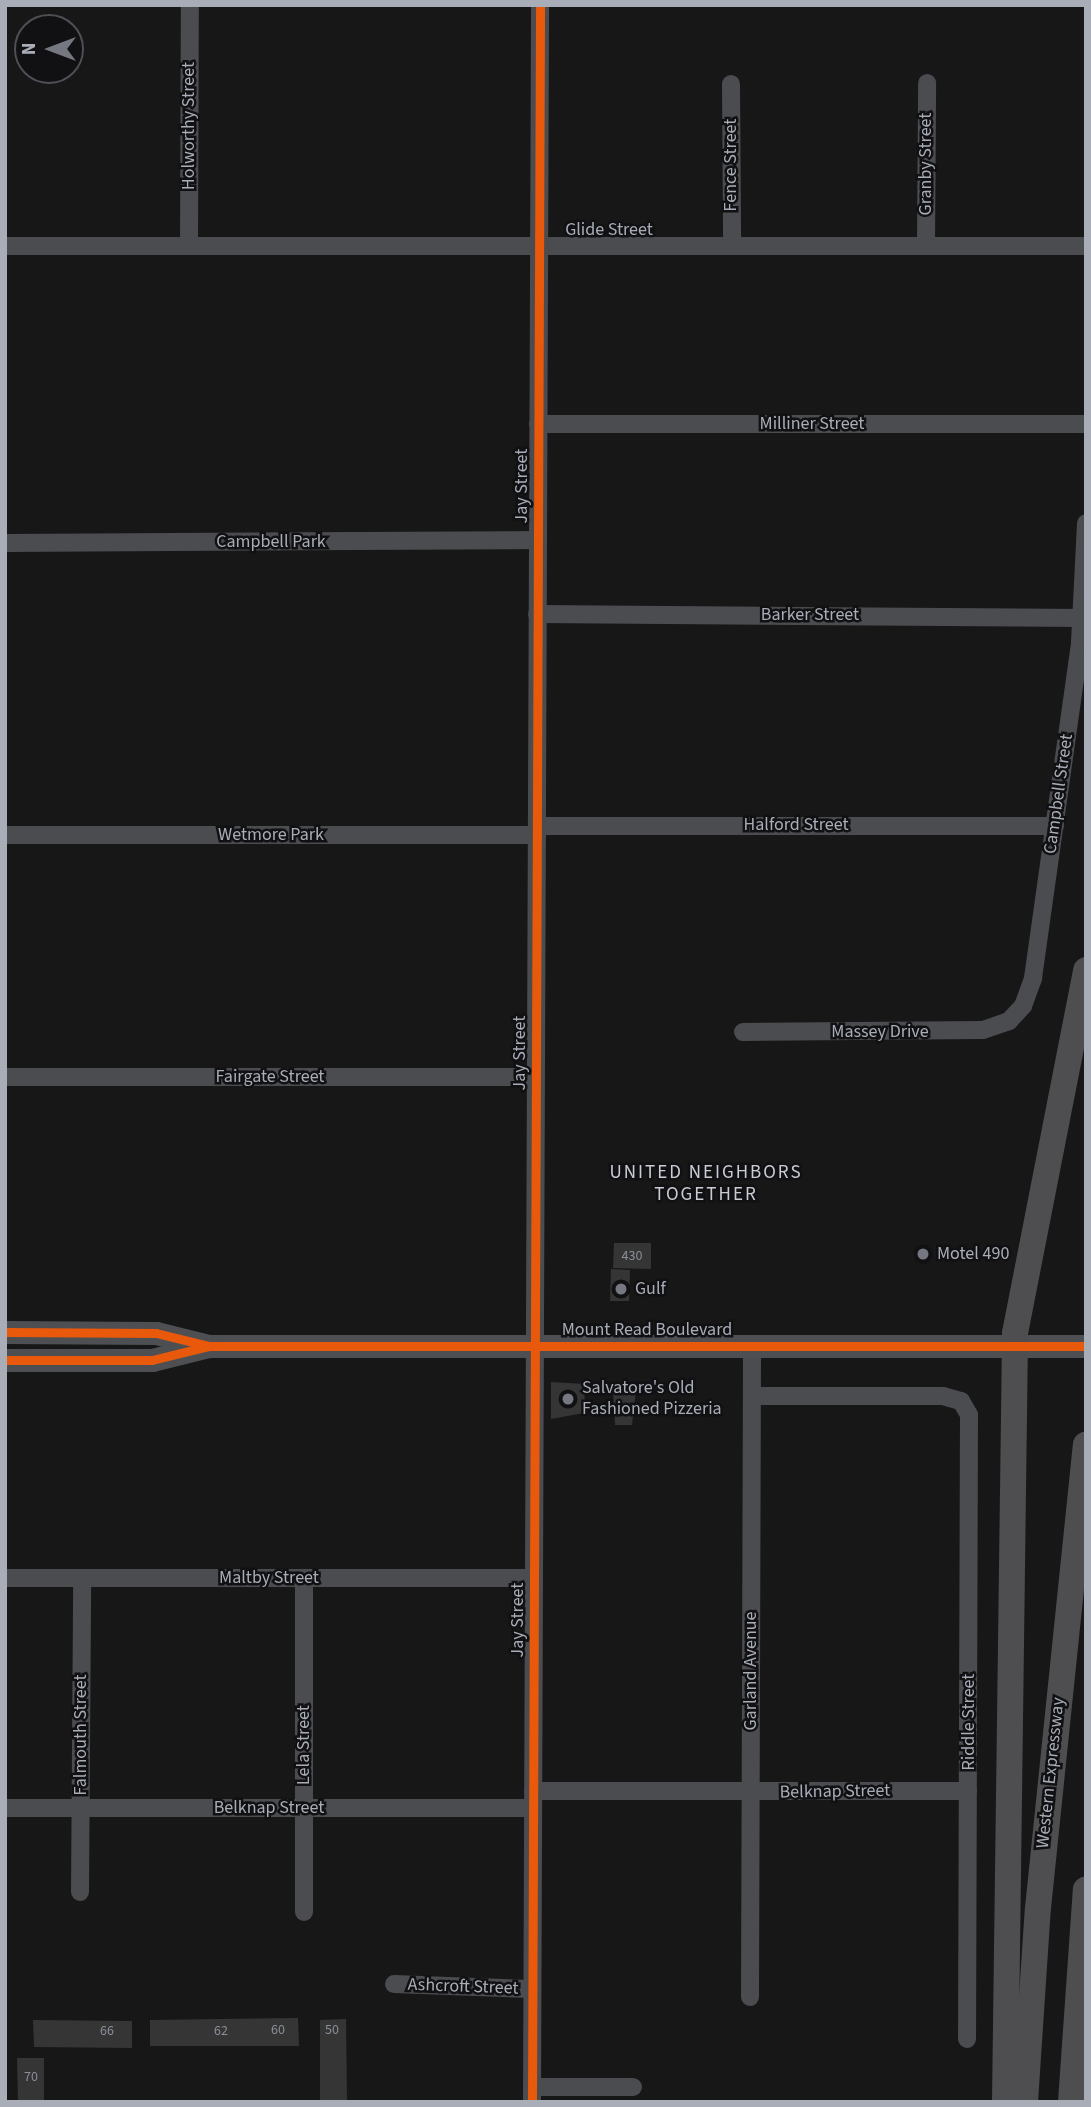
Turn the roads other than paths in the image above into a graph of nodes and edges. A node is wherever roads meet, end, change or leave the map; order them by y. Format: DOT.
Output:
graph roads {
  1 [pos="190,5"];
  2 [pos="540,5"];
  3 [pos="926,83"];
  4 [pos="731,84"];
  5 [pos="539,245"];
  6 [pos="732,245"];
  7 [pos="926,245"];
  8 [pos="189,246"];
  9 [pos="1086,246"];
  10 [pos="5,247"];
  11 [pos="538,424"];
  12 [pos="1086,424"];
  13 [pos="1086,523"];
  14 [pos="538,540"];
  15 [pos="5,543"];
  16 [pos="537,614"];
  17 [pos="1083,618"];
  18 [pos="1055,826"];
  19 [pos="537,831"];
  20 [pos="5,835"];
  21 [pos="1086,970"];
  22 [pos="1014,1017"];
  23 [pos="743,1032"];
  24 [pos="5,1077"];
  25 [pos="536,1077"];
  26 [pos="5,1332"];
  27 [pos="209,1346"];
  28 [pos="534,1346"];
  29 [pos="752,1346"];
  30 [pos="1014,1346"];
  31 [pos="1086,1346"];
  32 [pos="5,1360"];
  33 [pos="752,1396"];
  34 [pos="1086,1444"];
  35 [pos="5,1578"];
  36 [pos="82,1578"];
  37 [pos="304,1578"];
  38 [pos="534,1578"];
  39 [pos="968,1791"];
  40 [pos="751,1793"];
  41 [pos="533,1799"];
  42 [pos="5,1808"];
  43 [pos="81,1808"];
  44 [pos="304,1808"];
  45 [pos="1086,1890"];
  46 [pos="80,1892"];
  47 [pos="304,1912"];
  48 [pos="394,1984"];
  49 [pos="532,1989"];
  50 [pos="750,1997"];
  51 [pos="967,2039"];
  52 [pos="633,2087"];
  53 [pos="532,2095"];
  54 [pos="1004,2102"];
  55 [pos="1025,2102"];
  56 [pos="1071,2102"];
  1 -- 8 [label="street, Holworthy Street"];
  2 -- 5 [label="street, Jay Street"];
  3 -- 7 [label="street, Granby Street"];
  4 -- 6 [label="street, Fence Street"];
  5 -- 6 [label="street, Glide Street"];
  5 -- 8 [label="street, Glide Street"];
  5 -- 11 [label="street, Jay Street"];
  6 -- 7 [label="street, Glide Street"];
  7 -- 9 [label="street, Glide Street"];
  8 -- 10 [label="street, Glide Street"];
  11 -- 12 [label="street, Milliner Street"];
  11 -- 14 [label="street, Jay Street"];
  13 -- 17 [label="street, Campbell Street"];
  14 -- 15 [label="street, Campbell Park"];
  14 -- 16 [label="street, Jay Street"];
  16 -- 17 [label="street, Barker Street"];
  16 -- 19 [label="street, Jay Street"];
  17 -- 18 [label="street, Campbell Street"];
  18 -- 19 [label="street, Halford Street"];
  18 -- 22 [label="street, Campbell Street"];
  19 -- 20 [label="street, Wetmore Park"];
  19 -- 25 [label="street, Jay Street"];
  21 -- 30 [label="highway"];
  22 -- 23 [label="street, Massey Drive"];
  24 -- 25 [label="street, Fairgate Street"];
  25 -- 28 [label="street, Jay Street"];
  26 -- 27 [label="main road, Mount Read Boulevard"];
  27 -- 28 [label="main road, Mount Read Boulevard"];
  27 -- 32 [label="main road, Mount Read Boulevard"];
  28 -- 29 [label="main road, Mount Read Boulevard"];
  28 -- 38 [label="street, Jay Street"];
  29 -- 30 [label="main road, Mount Read Boulevard"];
  29 -- 33 [label="street, Garland Avenue"];
  30 -- 31 [label="main road, Mount Read Boulevard"];
  30 -- 54 [label="highway"];
  33 -- 39 [label="street, Riddle Street"];
  33 -- 40 [label="street, Garland Avenue"];
  34 -- 55 [label="highway, Western Expressway"];
  35 -- 36 [label="street, Maltby Street"];
  36 -- 37 [label="street, Maltby Street"];
  36 -- 43 [label="street, Falmouth Street"];
  37 -- 38 [label="street, Maltby Street"];
  37 -- 44 [label="street, Lela Street"];
  38 -- 41 [label="street, Jay Street"];
  39 -- 40 [label="street, Belknap Street"];
  39 -- 51 [label="street, Riddle Street"];
  40 -- 41 [label="street, Belknap Street"];
  40 -- 50 [label="street, Garland Avenue"];
  41 -- 44 [label="street, Belknap Street"];
  41 -- 49 [label="street, Jay Street"];
  42 -- 43 [label="street, Belknap Street"];
  43 -- 44 [label="street, Belknap Street"];
  43 -- 46 [label="street, Falmouth Street"];
  44 -- 47 [label="street, Lela Street"];
  45 -- 56 [label="highway"];
  48 -- 49 [label="street, Ashcroft Street"];
  49 -- 53 [label="street, Jay Street"];
  52 -- 53 [label="street"];
}
